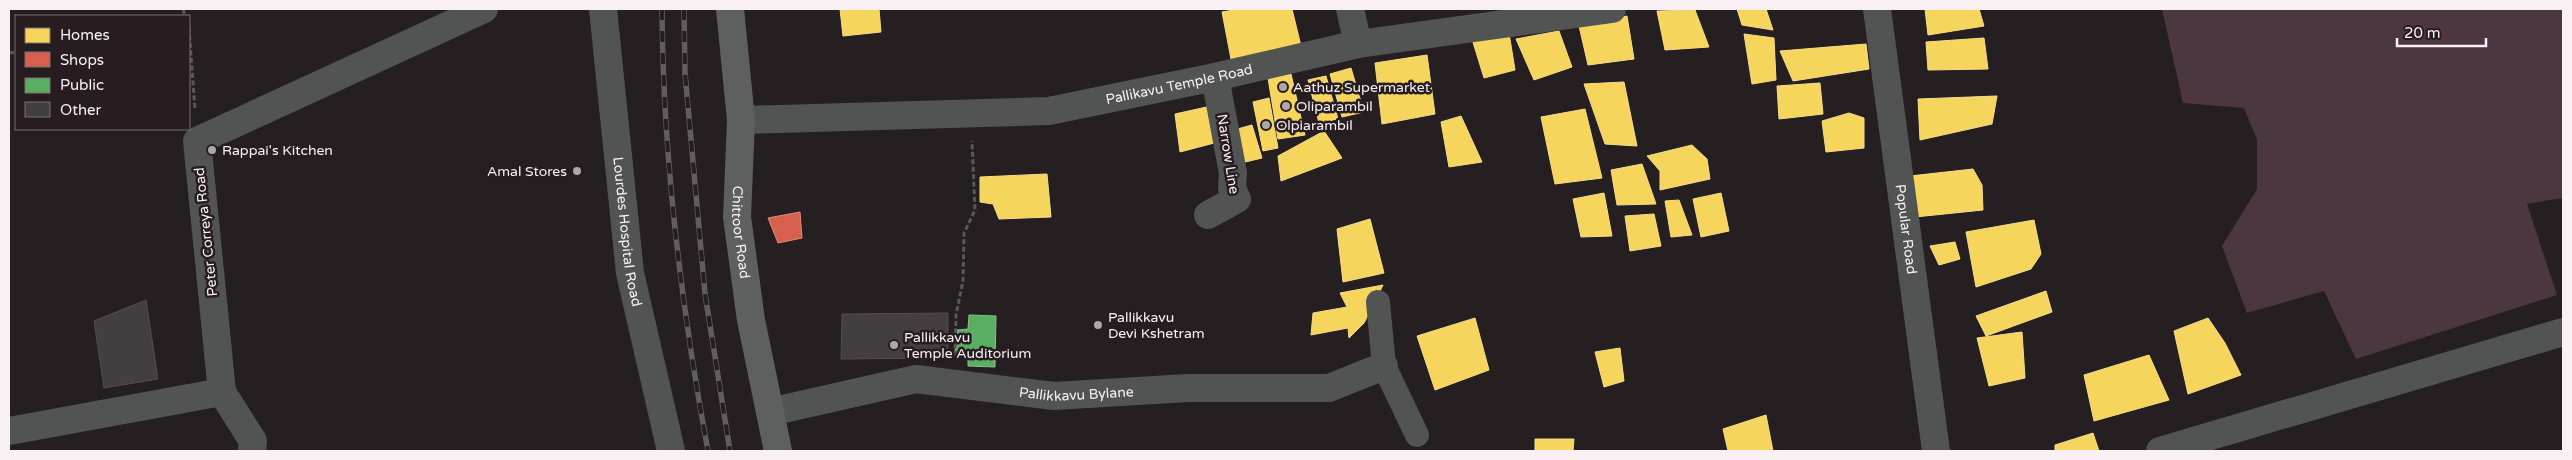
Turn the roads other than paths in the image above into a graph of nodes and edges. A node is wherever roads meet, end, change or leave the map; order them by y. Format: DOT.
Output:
graph roads {
  1 [pos="484,9"];
  2 [pos="603,9"];
  3 [pos="730,9"];
  4 [pos="1350,9"];
  5 [pos="1612,9"];
  6 [pos="1877,9"];
  7 [pos="1358,44"];
  8 [pos="1215,77"];
  9 [pos="741,120"];
  10 [pos="1208,215"];
  11 [pos="1378,302"];
  12 [pos="2563,332"];
  13 [pos="1384,366"];
  14 [pos="222,392"];
  15 [pos="770,412"];
  16 [pos="9,430"];
  17 [pos="1417,435"];
  18 [pos="252,451"];
  19 [pos="672,451"];
  20 [pos="778,451"];
  21 [pos="1936,451"];
  22 [pos="2160,451"];
  1 -- 14 [label="street, Peter Correya Road"];
  2 -- 19 [label="street, Lourdes Hospital Road"];
  3 -- 9 [label="main road, Chittoor Road"];
  4 -- 7 [label="street"];
  5 -- 7 [label="street, Pallikavu Temple Road"];
  6 -- 21 [label="street, Popular Road"];
  7 -- 8 [label="street, Pallikavu Temple Road"];
  8 -- 9 [label="street, Pallikavu Temple Road"];
  8 -- 10 [label="street, Narrow Line"];
  9 -- 15 [label="main road, Chittoor Road"];
  11 -- 13 [label="street"];
  12 -- 22 [label="street"];
  13 -- 15 [label="street, Pallikkavu Bylane"];
  13 -- 17 [label="street"];
  14 -- 16 [label="street"];
  14 -- 18 [label="street"];
  15 -- 20 [label="main road, Chittoor Road"];
}
